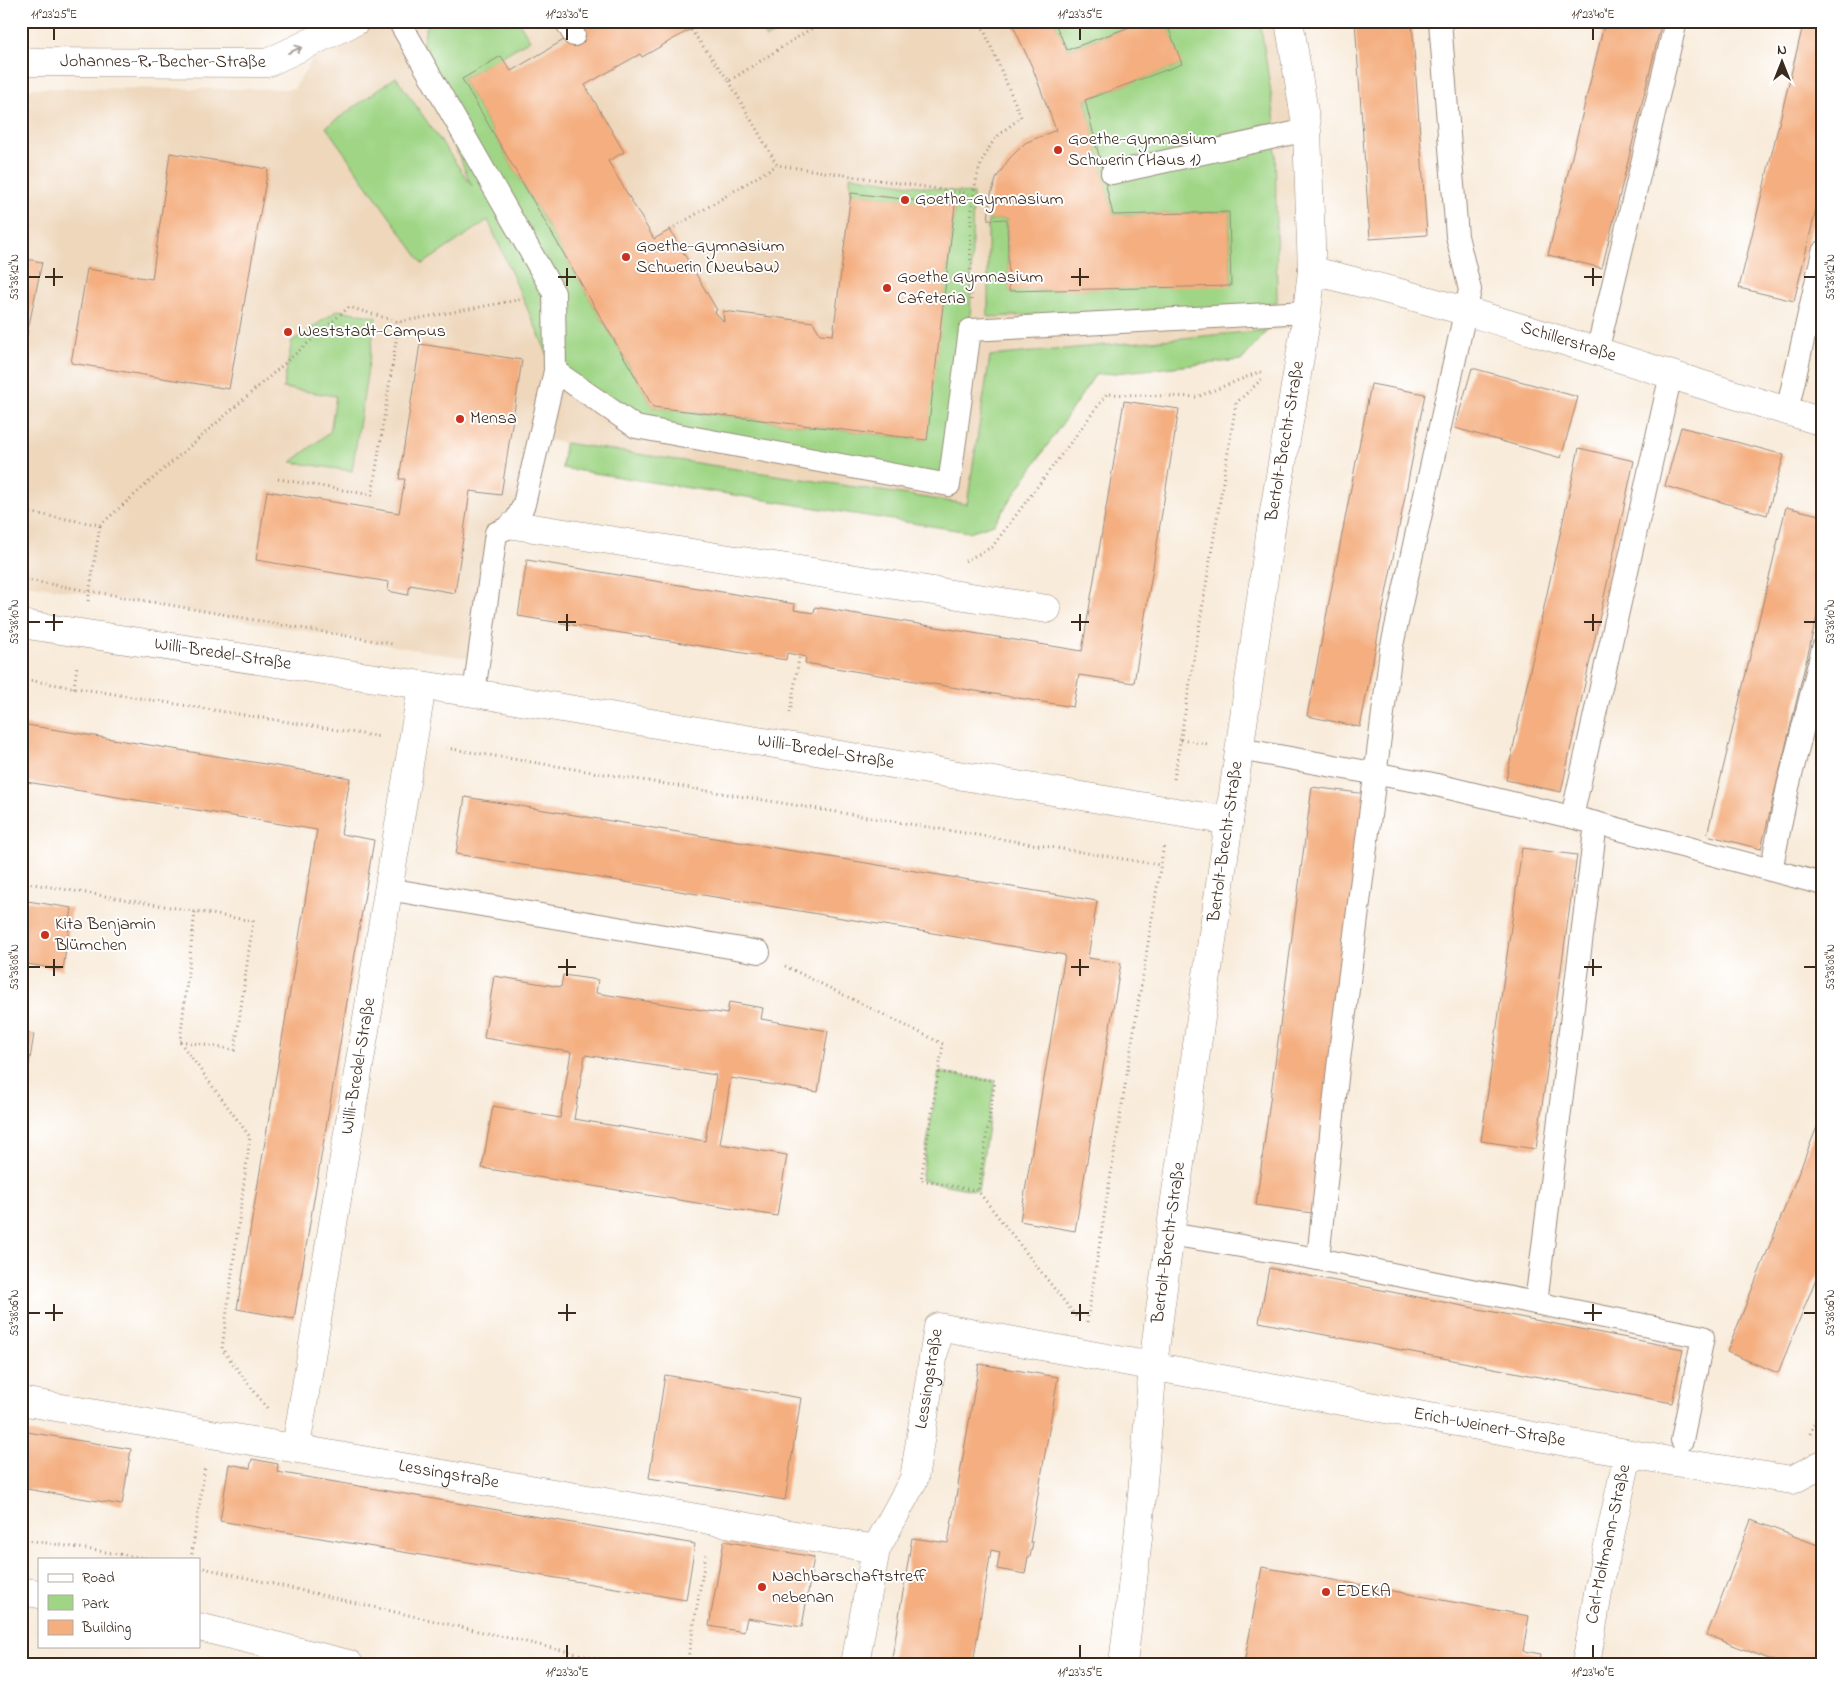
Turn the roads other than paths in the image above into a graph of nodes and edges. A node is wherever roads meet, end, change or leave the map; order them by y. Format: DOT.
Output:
graph roads {
  1 [pos="356,21"];
  2 [pos="398,21"];
  3 [pos="1289,21"];
  4 [pos="1440,21"];
  5 [pos="1676,21"];
  6 [pos="322,29"];
  7 [pos="21,62"];
  8 [pos="1307,130"];
  9 [pos="1112,173"];
  10 [pos="1823,252"];
  11 [pos="1312,271"];
  12 [pos="1307,312"];
  13 [pos="1465,312"];
  14 [pos="1598,352"];
  15 [pos="555,371"];
  16 [pos="1671,374"];
  17 [pos="1787,411"];
  18 [pos="1823,422"];
  19 [pos="514,525"];
  20 [pos="1046,609"];
  21 [pos="21,624"];
  22 [pos="1823,648"];
  23 [pos="422,686"];
  24 [pos="474,693"];
  25 [pos="1239,749"];
  26 [pos="1376,773"];
  27 [pos="1572,818"];
  28 [pos="1229,820"];
  29 [pos="1596,823"];
  30 [pos="1771,870"];
  31 [pos="1823,884"];
  32 [pos="388,889"];
  33 [pos="759,952"];
  34 [pos="1170,1234"];
  35 [pos="1318,1259"];
  36 [pos="1536,1303"];
  37 [pos="1153,1365"];
  38 [pos="21,1401"];
  39 [pos="1682,1440"];
  40 [pos="296,1448"];
  41 [pos="1628,1454"];
  42 [pos="1823,1464"];
  43 [pos="876,1549"];
  44 [pos="21,1591"];
  45 [pos="38,1594"];
  46 [pos="200,1628"];
  47 [pos="349,1664"];
  48 [pos="855,1664"];
  49 [pos="1123,1664"];
  50 [pos="1586,1664"];
  1 -- 6 [label="street, Johannes-R.-Becher-Straße"];
  2 -- 15 [label="lane"];
  3 -- 8 [label="street, Bertolt-Brecht-Straße"];
  4 -- 13 [label="lane"];
  5 -- 14 [label="lane"];
  7 -- 6 [label="street, Johannes-R.-Becher-Straße, one-way"];
  8 -- 9 [label="lane"];
  8 -- 11 [label="street, Bertolt-Brecht-Straße"];
  10 -- 17 [label="lane"];
  11 -- 12 [label="street, Bertolt-Brecht-Straße"];
  11 -- 13 [label="street, Schillerstraße"];
  12 -- 15 [label="lane"];
  12 -- 25 [label="street, Bertolt-Brecht-Straße"];
  13 -- 14 [label="street, Schillerstraße"];
  13 -- 26 [label="lane"];
  14 -- 16 [label="street, Schillerstraße"];
  15 -- 19 [label="lane"];
  16 -- 17 [label="street, Schillerstraße"];
  16 -- 27 [label="lane"];
  17 -- 18 [label="street, Schillerstraße"];
  19 -- 20 [label="street"];
  19 -- 24 [label="lane"];
  21 -- 23 [label="street, Willi-Bredel-Straße"];
  22 -- 30 [label="lane"];
  23 -- 24 [label="street, Willi-Bredel-Straße"];
  23 -- 32 [label="street, Willi-Bredel-Straße"];
  24 -- 28 [label="street, Willi-Bredel-Straße"];
  25 -- 26 [label="lane"];
  25 -- 28 [label="street, Bertolt-Brecht-Straße"];
  26 -- 27 [label="lane"];
  26 -- 35 [label="lane"];
  27 -- 29 [label="lane"];
  28 -- 34 [label="street, Bertolt-Brecht-Straße"];
  29 -- 30 [label="lane"];
  29 -- 36 [label="lane"];
  30 -- 31 [label="lane"];
  32 -- 33 [label="lane"];
  32 -- 40 [label="street, Willi-Bredel-Straße"];
  34 -- 35 [label="lane"];
  34 -- 37 [label="street, Bertolt-Brecht-Straße"];
  35 -- 36 [label="lane"];
  36 -- 39 [label="lane"];
  37 -- 41 [label="street, Erich-Weinert-Straße"];
  37 -- 43 [label="street, Lessingstraße"];
  37 -- 49 [label="street, Bertolt-Brecht-Straße"];
  38 -- 40 [label="street, Lessingstraße"];
  40 -- 43 [label="street, Lessingstraße"];
  41 -- 42 [label="street, Erich-Weinert-Straße"];
  41 -- 50 [label="street, Carl-Moltmann-Straße"];
  43 -- 48 [label="street, Lessingstraße"];
  44 -- 45 [label="street"];
  46 -- 47 [label="street"];
}
